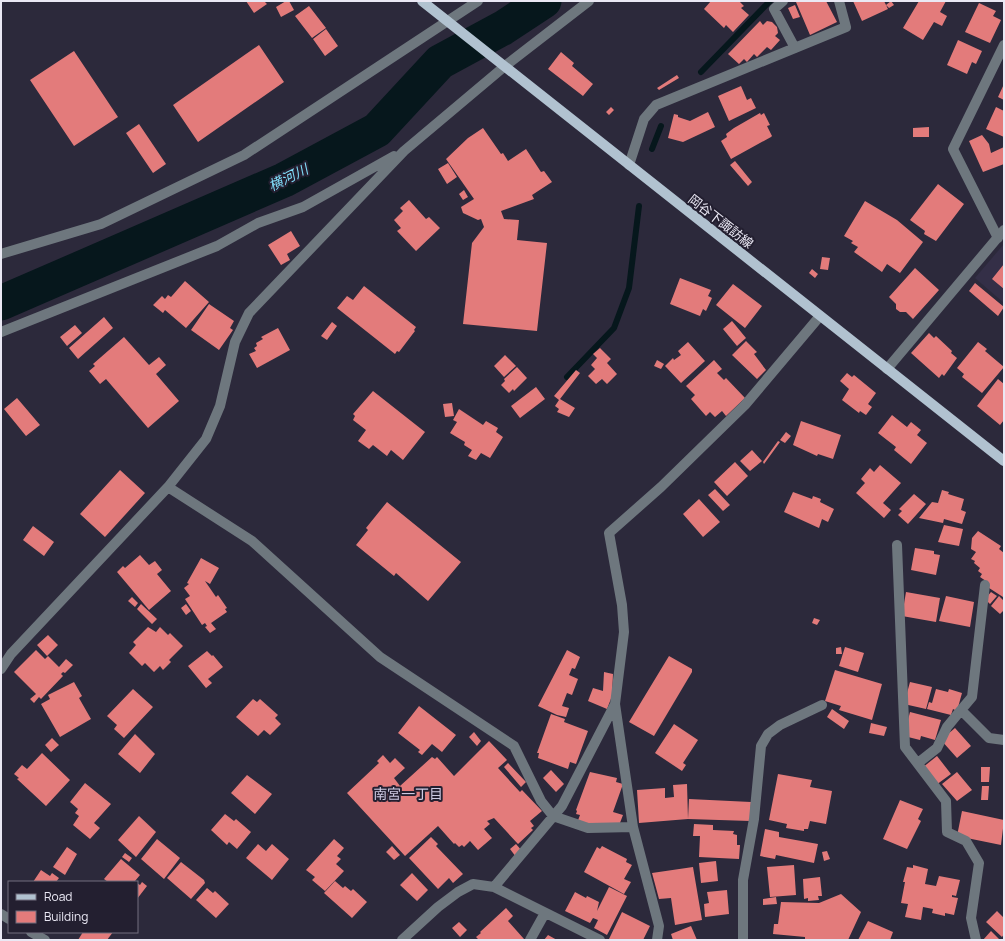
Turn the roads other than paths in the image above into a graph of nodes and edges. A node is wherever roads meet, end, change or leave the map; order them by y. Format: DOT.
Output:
graph roads {
  1 [pos="422,1"];
  2 [pos="478,1"];
  3 [pos="589,1"];
  4 [pos="783,1"];
  5 [pos="839,1"];
  6 [pos="449,22"];
  7 [pos="1004,45"];
  8 [pos="795,48"];
  9 [pos="505,66"];
  10 [pos="404,151"];
  11 [pos="628,165"];
  12 [pos="1001,234"];
  13 [pos="1,254"];
  14 [pos="820,316"];
  15 [pos="1,332"];
  16 [pos="887,369"];
  17 [pos="1004,461"];
  18 [pos="168,487"];
  19 [pos="897,544"];
  20 [pos="985,585"];
  21 [pos="1,669"];
  22 [pos="615,704"];
  23 [pos="822,705"];
  24 [pos="960,710"];
  25 [pos="1004,740"];
  26 [pos="918,763"];
  27 [pos="553,816"];
  28 [pos="633,827"];
  29 [pos="494,887"];
  30 [pos="545,913"];
  31 [pos="33,933"];
  32 [pos="45,940"];
  33 [pos="402,940"];
  34 [pos="530,940"];
  35 [pos="600,940"];
  36 [pos="657,940"];
  37 [pos="743,940"];
  38 [pos="976,940"];
  1 -- 6 [label="main road, 岡谷下諏訪線"];
  2 -- 6 [label="street"];
  3 -- 9 [label="street"];
  4 -- 8 [label="street"];
  5 -- 8 [label="street"];
  6 -- 9 [label="main road, 岡谷下諏訪線"];
  6 -- 13 [label="street"];
  7 -- 12 [label="street"];
  8 -- 11 [label="street"];
  9 -- 10 [label="street"];
  9 -- 11 [label="main road, 岡谷下諏訪線"];
  10 -- 15 [label="street"];
  10 -- 18 [label="street"];
  11 -- 14 [label="main road, 岡谷下諏訪線"];
  12 -- 16 [label="street"];
  14 -- 16 [label="main road, 岡谷下諏訪線"];
  14 -- 22 [label="street"];
  16 -- 17 [label="main road, 岡谷下諏訪線"];
  18 -- 21 [label="street"];
  18 -- 27 [label="street"];
  19 -- 26 [label="street"];
  20 -- 24 [label="street"];
  22 -- 27 [label="street"];
  22 -- 28 [label="street"];
  23 -- 37 [label="street"];
  24 -- 25 [label="street"];
  24 -- 26 [label="street"];
  26 -- 38 [label="street"];
  27 -- 28 [label="street"];
  27 -- 29 [label="street"];
  28 -- 36 [label="street"];
  29 -- 30 [label="street"];
  29 -- 33 [label="street"];
  30 -- 34 [label="street"];
  30 -- 35 [label="street"];
  31 -- 32 [label="street"];
}
